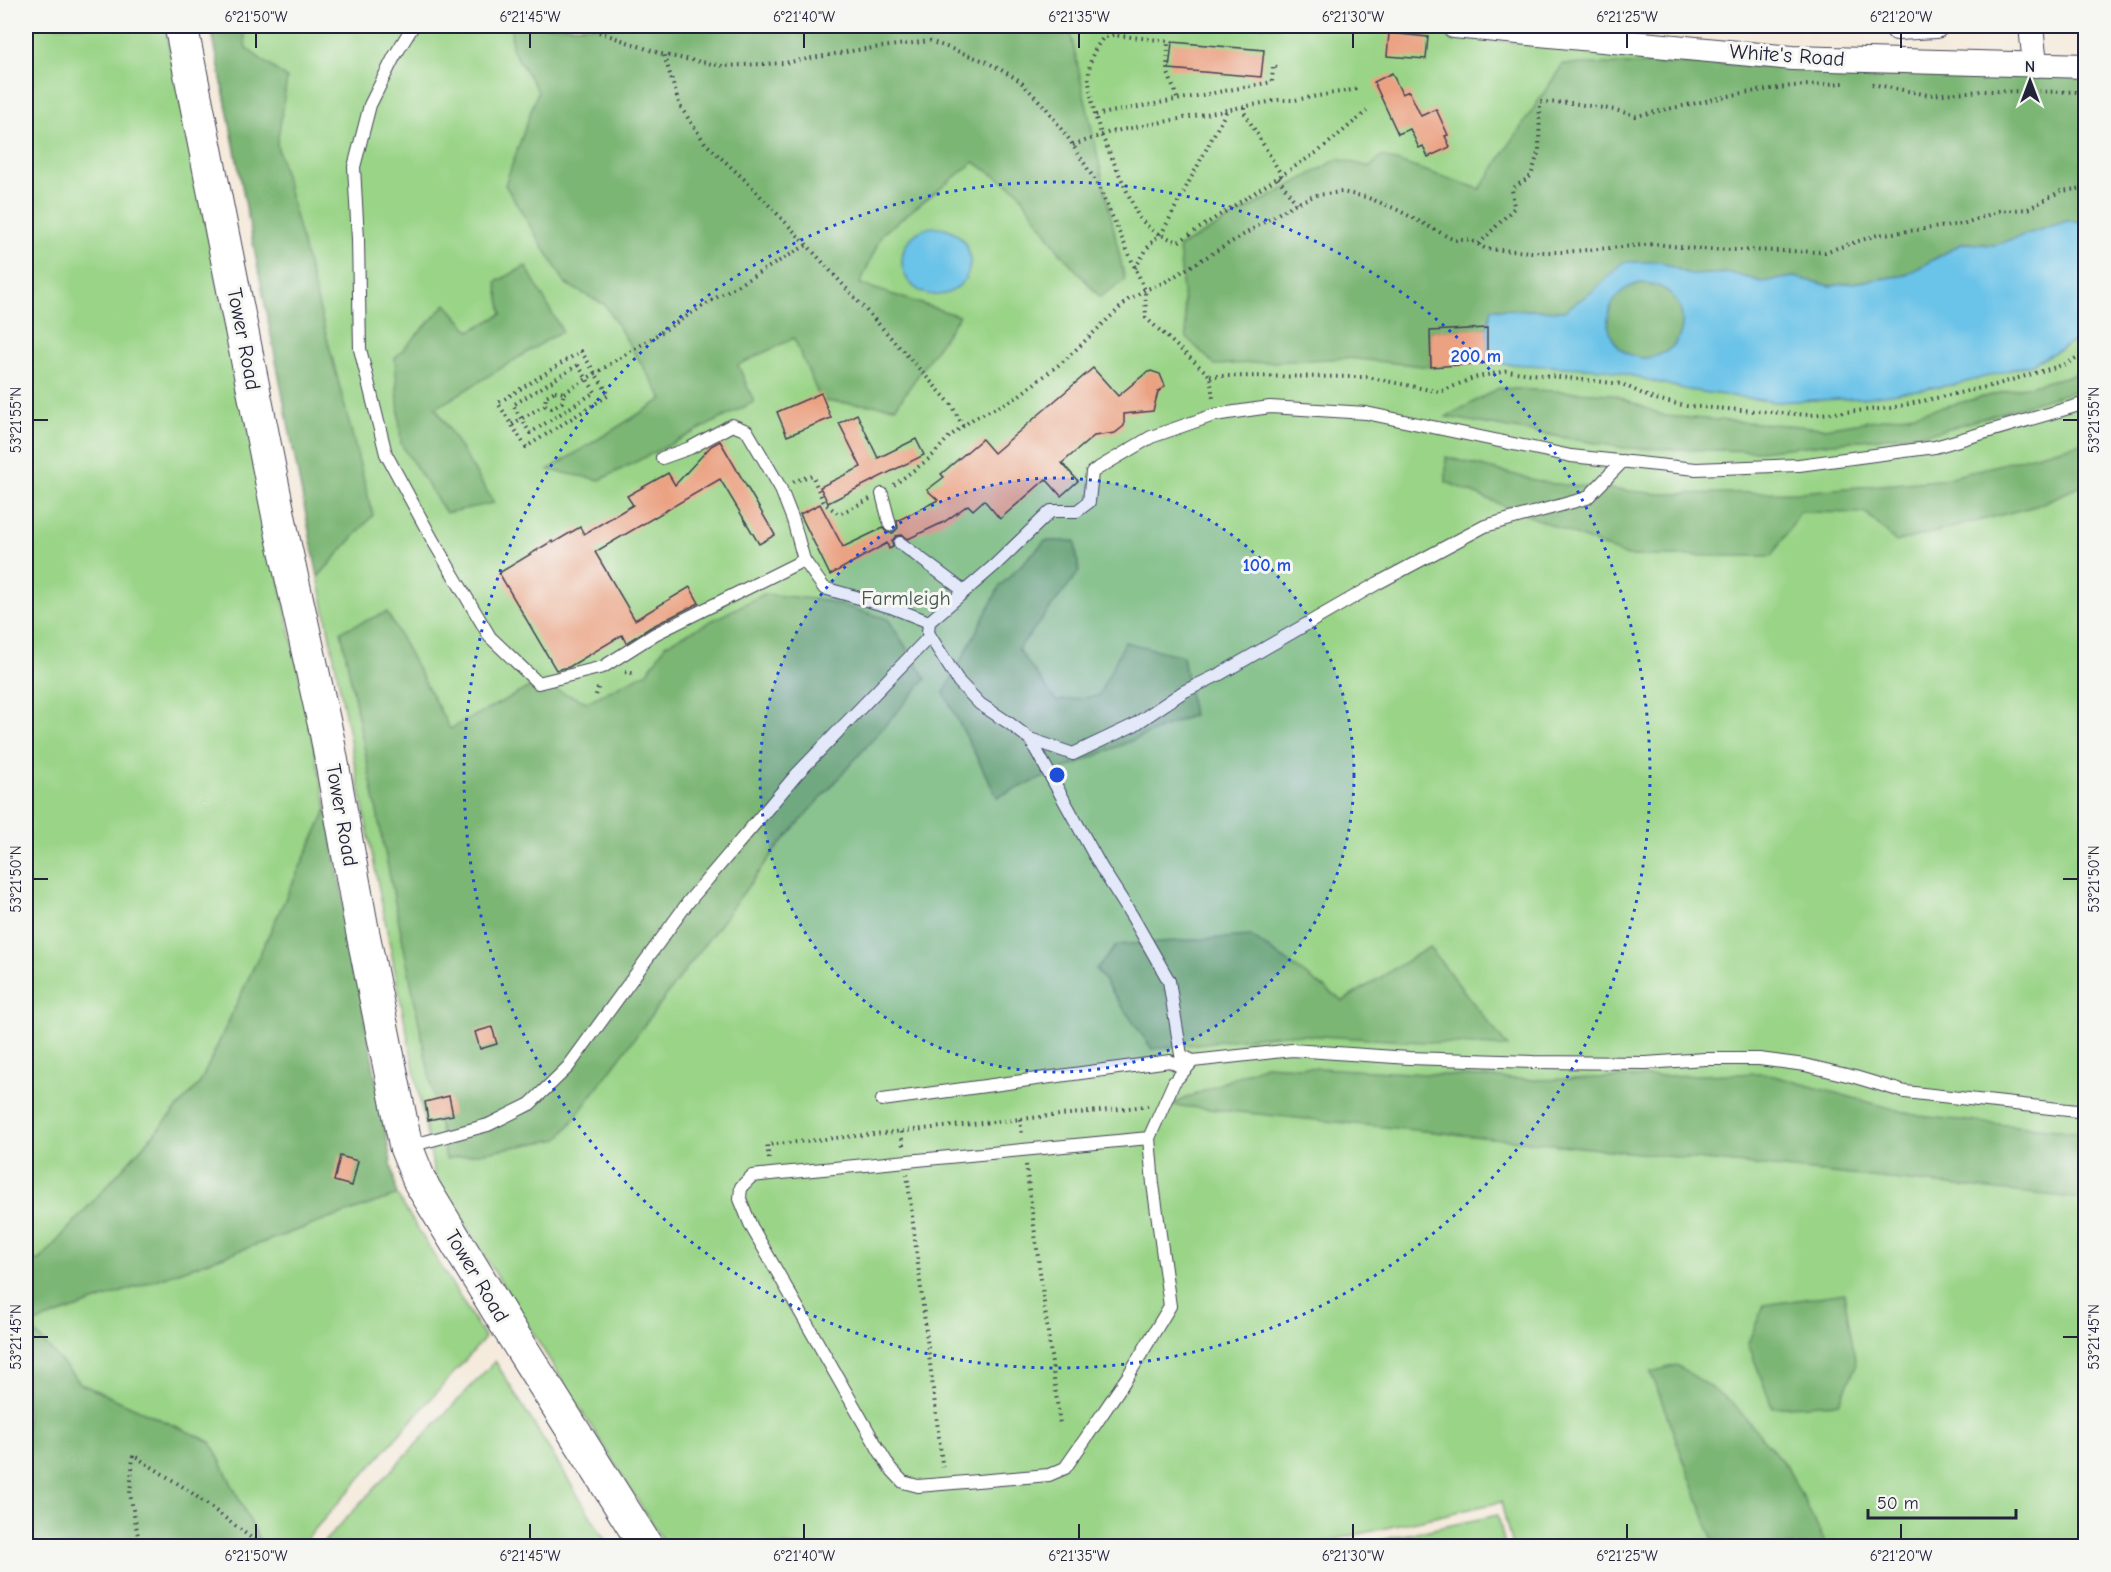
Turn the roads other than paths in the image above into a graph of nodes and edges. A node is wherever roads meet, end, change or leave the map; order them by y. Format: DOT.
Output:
graph roads {
  1 [pos="181,26"];
  2 [pos="413,26"];
  3 [pos="1454,26"];
  4 [pos="1897,26"];
  5 [pos="1936,26"];
  6 [pos="2031,26"];
  7 [pos="1580,32"];
  8 [pos="2035,66"];
  9 [pos="2085,66"];
  10 [pos="2085,403"];
  11 [pos="662,458"];
  12 [pos="1623,461"];
  13 [pos="882,494"];
  14 [pos="890,525"];
  15 [pos="900,543"];
  16 [pos="804,560"];
  17 [pos="964,591"];
  18 [pos="929,622"];
  19 [pos="930,636"];
  20 [pos="1030,739"];
  21 [pos="1189,1065"];
  22 [pos="882,1100"];
  23 [pos="2085,1112"];
  24 [pos="1149,1137"];
  25 [pos="406,1147"];
  26 [pos="646,1546"];
  1 -- 25 [label="street, Tower Road"];
  2 -- 16 [label="lane"];
  3 -- 7 [label="street, White's Road"];
  4 -- 5 [label="street"];
  6 -- 8 [label="street"];
  7 -- 8 [label="street, White's Road"];
  8 -- 9 [label="street, White's Road"];
  10 -- 12 [label="lane"];
  11 -- 16 [label="lane"];
  12 -- 17 [label="lane"];
  12 -- 20 [label="lane"];
  13 -- 14 [label="lane"];
  15 -- 17 [label="lane"];
  16 -- 18 [label="lane"];
  17 -- 18 [label="lane"];
  18 -- 19 [label="lane"];
  19 -- 20 [label="lane"];
  19 -- 25 [label="lane"];
  20 -- 21 [label="lane"];
  21 -- 22 [label="lane"];
  21 -- 23 [label="lane"];
  21 -- 24 [label="lane"];
  24 -- 24 [label="lane"];
  25 -- 26 [label="street, Tower Road"];
}
